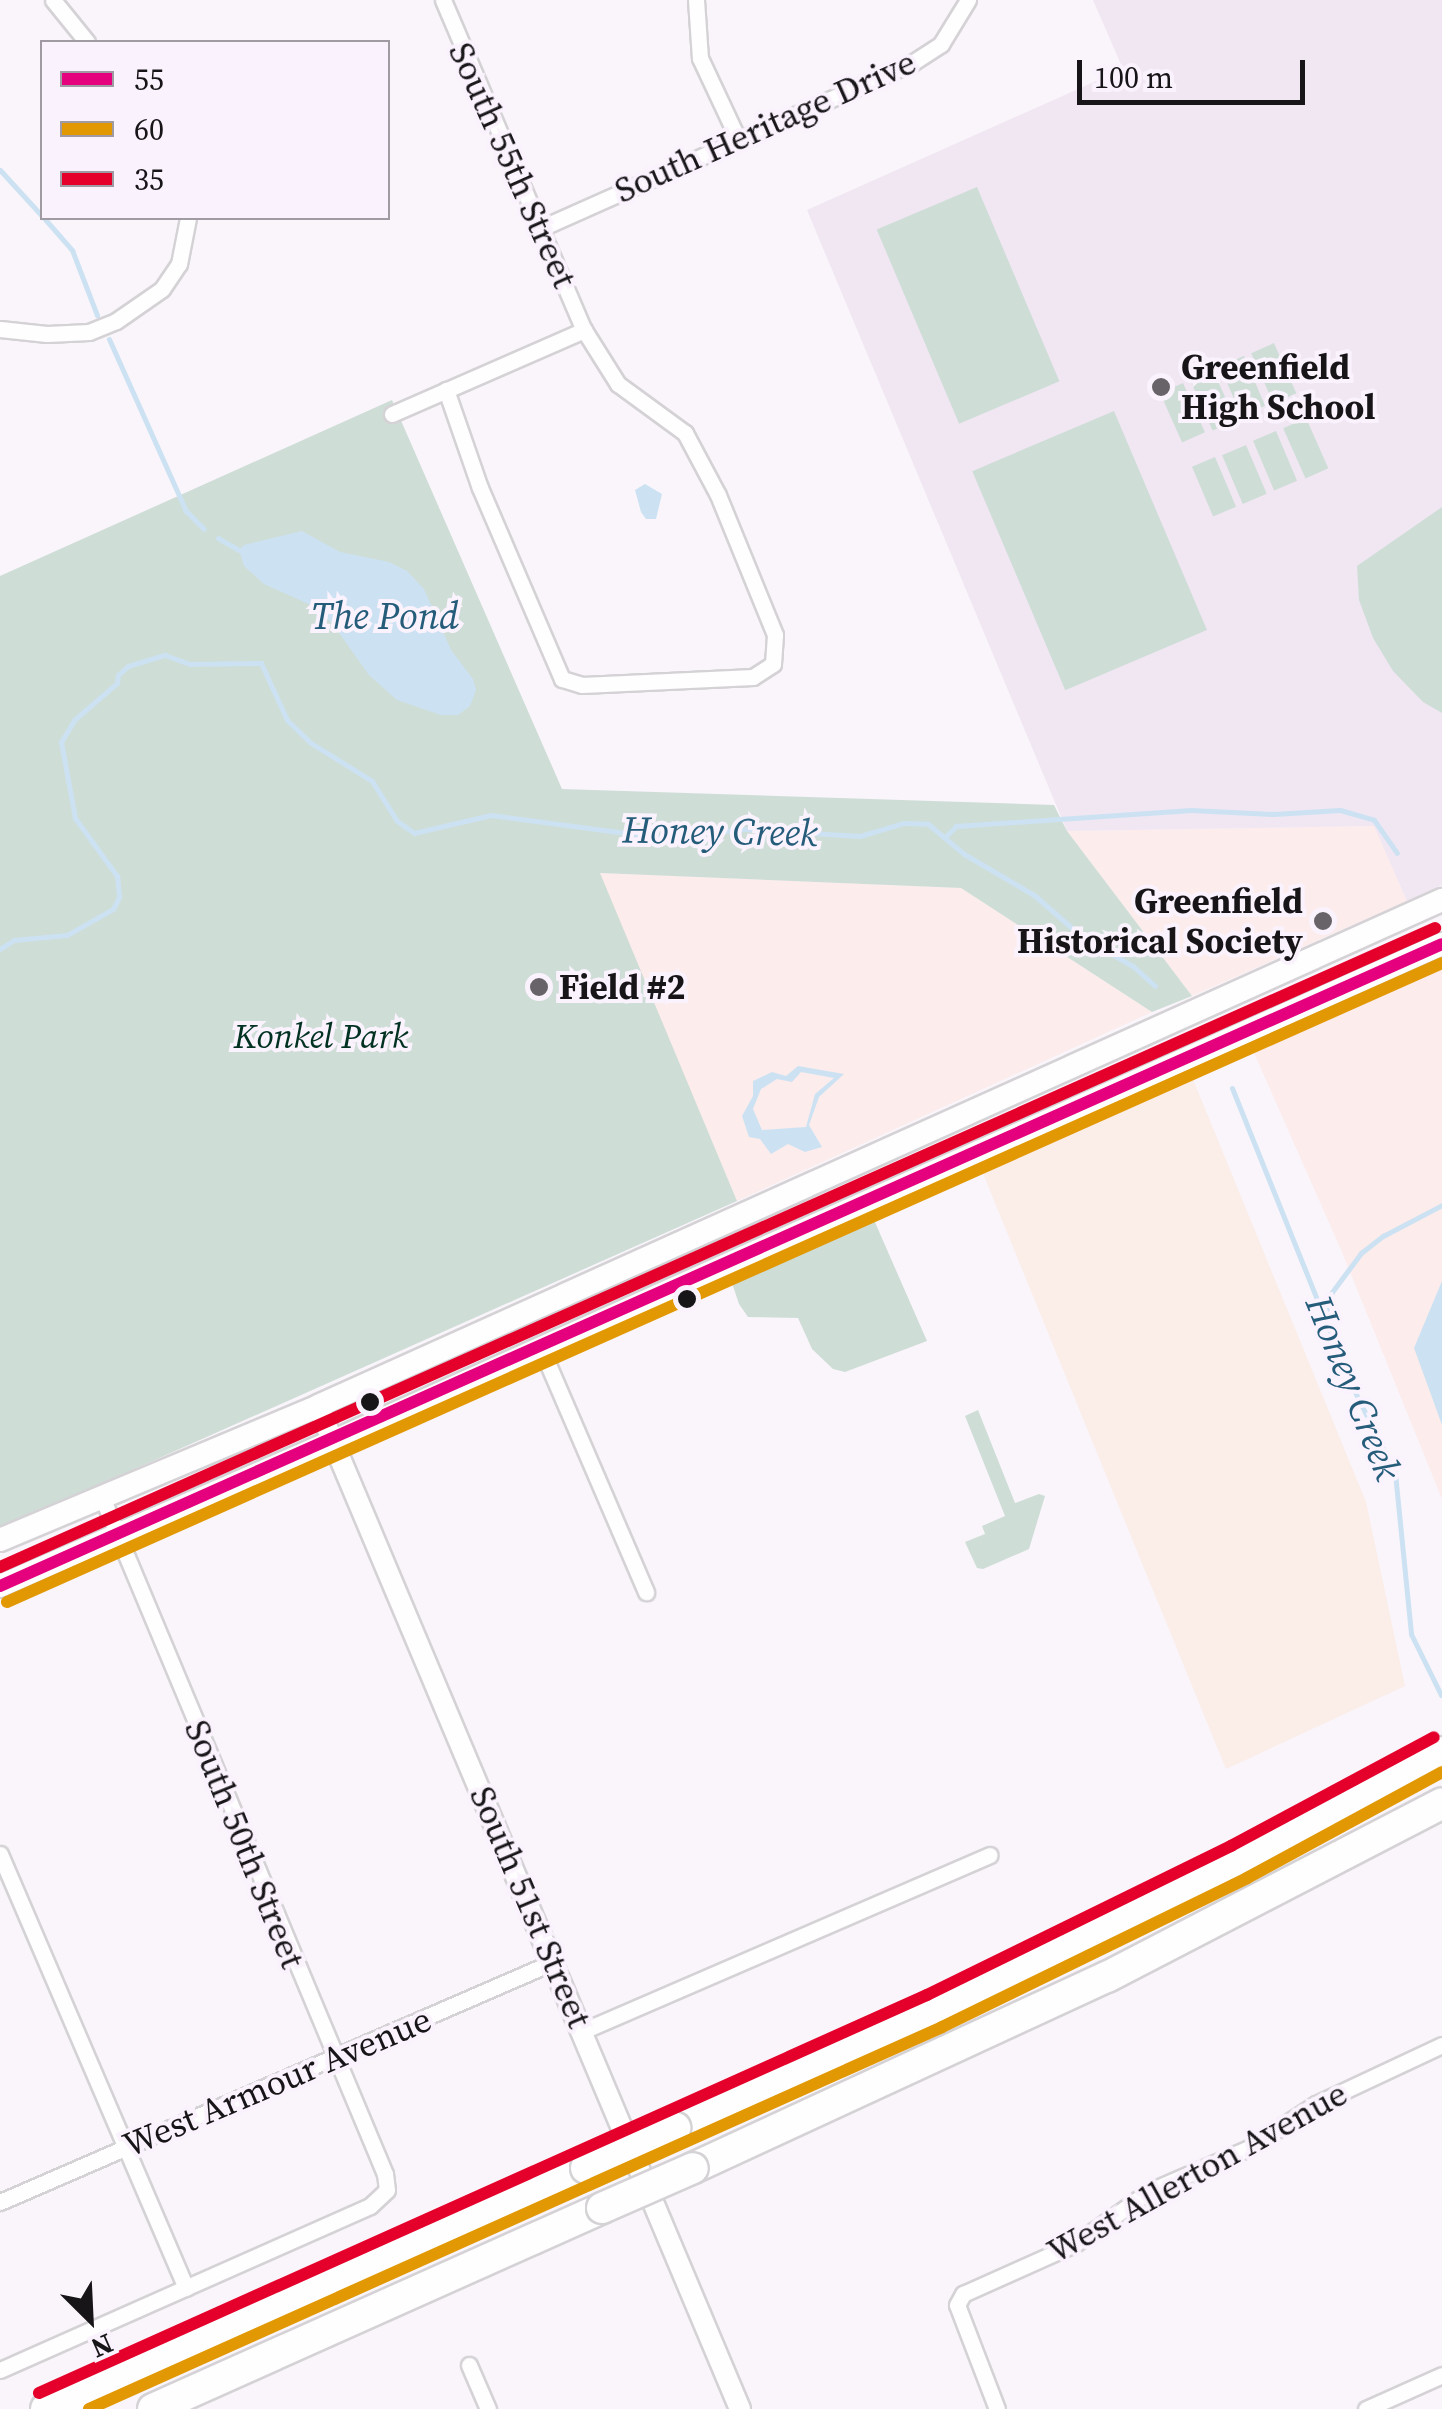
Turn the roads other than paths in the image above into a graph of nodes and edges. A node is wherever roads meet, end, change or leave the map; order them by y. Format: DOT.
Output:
graph roads {
  1 [pos="54,0"];
  2 [pos="444,0"];
  3 [pos="696,0"];
  4 [pos="968,0"];
  5 [pos="85,40"];
  6 [pos="738,139"];
  7 [pos="188,220"];
  8 [pos="541,228"];
  9 [pos="0,328"];
  10 [pos="584,330"];
  11 [pos="446,390"];
  12 [pos="392,414"];
  13 [pos="1442,900"];
  14 [pos="1442,944"];
  15 [pos="541,1348"];
  16 [pos="318,1406"];
  17 [pos="334,1442"];
  18 [pos="102,1496"];
  19 [pos="116,1534"];
  20 [pos="0,1540"];
  21 [pos="0,1586"];
  22 [pos="646,1592"];
  23 [pos="1442,1752"];
  24 [pos="1442,1802"];
  25 [pos="0,1854"];
  26 [pos="990,1854"];
  27 [pos="554,1962"];
  28 [pos="584,2031"];
  29 [pos="1442,2044"];
  30 [pos="333,2059"];
  31 [pos="126,2148"];
  32 [pos="0,2202"];
  33 [pos="186,2288"];
  34 [pos="469,2365"];
  35 [pos="245,2368"];
  36 [pos="0,2370"];
  37 [pos="1442,2376"];
  38 [pos="46,2409"];
  39 [pos="153,2409"];
  40 [pos="197,2409"];
  41 [pos="488,2409"];
  42 [pos="740,2409"];
  43 [pos="997,2409"];
  44 [pos="1366,2409"];
  1 -- 5 [label="street"];
  2 -- 8 [label="street, South 55th Street"];
  3 -- 6 [label="street"];
  4 -- 6 [label="street, South Heritage Drive"];
  6 -- 8 [label="street, South Heritage Drive"];
  7 -- 9 [label="street"];
  8 -- 10 [label="street, South 55th Street"];
  10 -- 11 [label="street"];
  10 -- 11 [label="street, South 55th Street"];
  11 -- 12 [label="street"];
  13 -- 16 [label="main road"];
  14 -- 15 [label="main road"];
  15 -- 17 [label="main road"];
  15 -- 22 [label="street"];
  16 -- 17 [label="street, South 51st Street"];
  16 -- 18 [label="main road"];
  17 -- 19 [label="main road"];
  17 -- 27 [label="street, South 51st Street"];
  18 -- 19 [label="street, South 50th Street"];
  18 -- 20 [label="main road"];
  19 -- 21 [label="main road"];
  19 -- 30 [label="street, South 50th Street"];
  23 -- 38 [label="highway, bridge"];
  24 -- 35 [label="highway, bridge"];
  25 -- 31 [label="street"];
  26 -- 28 [label="street"];
  27 -- 28 [label="street, South 51st Street"];
  27 -- 30 [label="street, West Armour Avenue"];
  28 -- 42 [label="street, South 51st Street"];
  29 -- 43 [label="street, West Allerton Avenue"];
  30 -- 31 [label="street, West Armour Avenue"];
  30 -- 33 [label="street, South 50th Street"];
  31 -- 32 [label="street, West Armour Avenue"];
  31 -- 33 [label="street"];
  33 -- 36 [label="street"];
  34 -- 41 [label="street"];
  35 -- 39 [label="highway"];
  35 -- 40 [label="highway"];
  37 -- 44 [label="street"];
}
